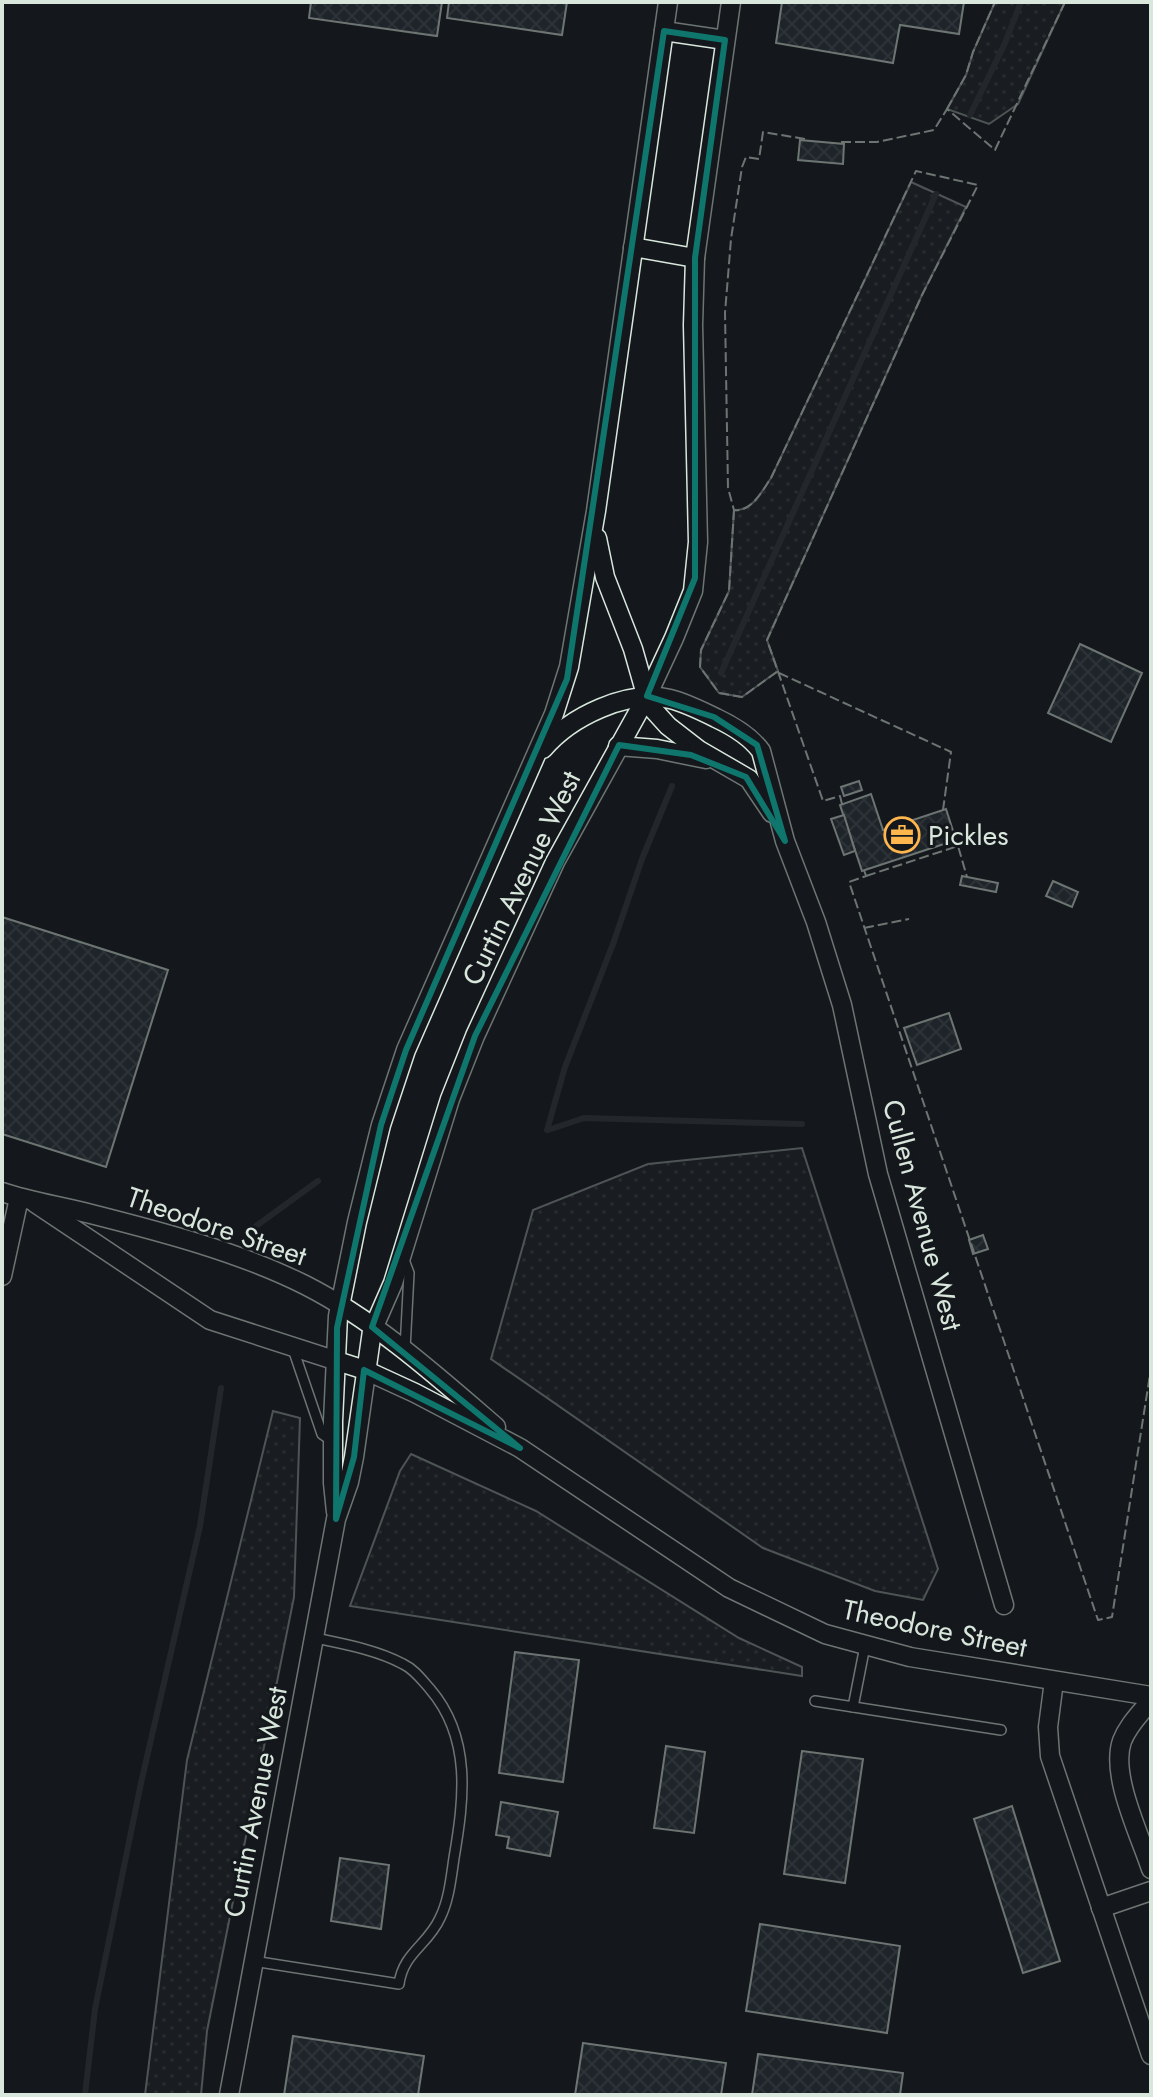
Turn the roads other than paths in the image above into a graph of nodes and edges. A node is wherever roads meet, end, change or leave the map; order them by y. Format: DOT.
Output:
graph roads {
  1 [pos="668,2"];
  2 [pos="731,2"];
  3 [pos="664,31"];
  4 [pos="725,40"];
  5 [pos="633,247"];
  6 [pos="695,258"];
  7 [pos="596,511"];
  8 [pos="646,698"];
  9 [pos="618,746"];
  10 [pos="532,762"];
  11 [pos="727,767"];
  12 [pos="785,841"];
  13 [pos="19,1197"];
  14 [pos="402,1254"];
  15 [pos="2,1276"];
  16 [pos="340,1305"];
  17 [pos="373,1328"];
  18 [pos="292,1345"];
  19 [pos="405,1352"];
  20 [pos="335,1360"];
  21 [pos="365,1370"];
  22 [pos="335,1443"];
  23 [pos="520,1448"];
  24 [pos="336,1519"];
  25 [pos="1004,1605"];
  26 [pos="315,1638"];
  27 [pos="865,1646"];
  28 [pos="1054,1681"];
  29 [pos="1151,1698"];
  30 [pos="815,1701"];
  31 [pos="853,1707"];
  32 [pos="1001,1730"];
  33 [pos="1151,1869"];
  34 [pos="1151,1891"];
  35 [pos="1101,1908"];
  36 [pos="253,1960"];
  37 [pos="1151,2055"];
  38 [pos="229,2095"];
  1 -- 3 [label="street, Curtin Avenue West"];
  2 -- 4 [label="street, Curtin Avenue West"];
  3 -- 4 [label="street"];
  3 -- 5 [label="street, Curtin Avenue West"];
  4 -- 6 [label="street, Curtin Avenue West"];
  5 -- 6 [label="street"];
  5 -- 7 [label="street, Curtin Avenue West"];
  6 -- 8 [label="street, Curtin Avenue West"];
  7 -- 8 [label="street, Cullen Avenue West"];
  7 -- 10 [label="street, Curtin Avenue West"];
  8 -- 9 [label="street, Curtin Avenue West"];
  8 -- 10 [label="street, Cullen Avenue West"];
  8 -- 11 [label="street, Cullen Avenue West"];
  8 -- 12 [label="street, Cullen Avenue West"];
  9 -- 11 [label="street"];
  9 -- 14 [label="street, Curtin Avenue West"];
  10 -- 16 [label="street, Curtin Avenue West"];
  11 -- 12 [label="street, Cullen Avenue West"];
  12 -- 25 [label="street, Cullen Avenue West"];
  13 -- 15 [label="street"];
  13 -- 16 [label="street, Theodore Street"];
  13 -- 18 [label="street, Theodore Street"];
  14 -- 17 [label="street, Curtin Avenue West"];
  14 -- 19 [label="lane"];
  16 -- 17 [label="street, Theodore Street"];
  16 -- 20 [label="street, Curtin Avenue West"];
  17 -- 19 [label="street, Theodore Street"];
  17 -- 21 [label="street, Curtin Avenue West"];
  18 -- 20 [label="street, Theodore Street"];
  18 -- 22 [label="lane"];
  19 -- 23 [label="street, Theodore Street"];
  20 -- 21 [label="street, Theodore Street"];
  20 -- 22 [label="street, Curtin Avenue West"];
  21 -- 23 [label="street, Theodore Street"];
  21 -- 24 [label="street, Curtin Avenue West"];
  22 -- 24 [label="street, Curtin Avenue West"];
  23 -- 27 [label="street, Theodore Street"];
  24 -- 26 [label="street, Curtin Avenue West"];
  26 -- 36 [label="street, Curtin Avenue West"];
  26 -- 36 [label="lane"];
  27 -- 28 [label="street, Theodore Street"];
  27 -- 31 [label="lane"];
  28 -- 29 [label="street, Theodore Street"];
  28 -- 35 [label="street"];
  29 -- 33 [label="street"];
  30 -- 31 [label="lane"];
  31 -- 32 [label="lane"];
  34 -- 35 [label="street"];
  35 -- 37 [label="street"];
  36 -- 38 [label="street, Curtin Avenue West"];
}
